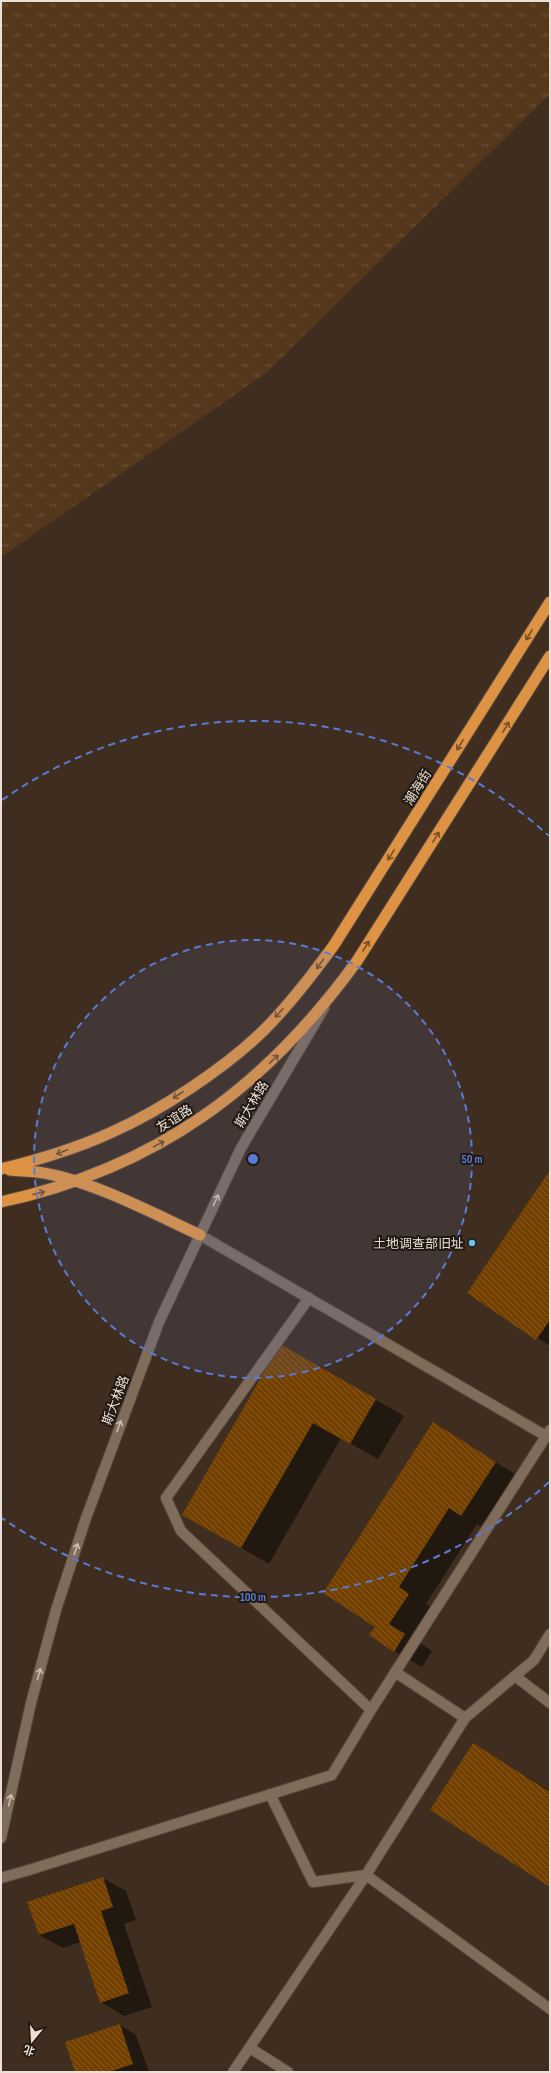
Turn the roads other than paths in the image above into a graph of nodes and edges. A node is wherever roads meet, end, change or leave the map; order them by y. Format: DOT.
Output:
graph roads {
  1 [pos="550,602"];
  2 [pos="550,656"];
  3 [pos="305,985"];
  4 [pos="328,1001"];
  5 [pos="1,1170"];
  6 [pos="75,1181"];
  7 [pos="1,1202"];
  8 [pos="200,1235"];
  9 [pos="309,1298"];
  10 [pos="548,1433"];
  11 [pos="550,1634"];
  12 [pos="395,1672"];
  13 [pos="515,1676"];
  14 [pos="550,1703"];
  15 [pos="370,1710"];
  16 [pos="465,1718"];
  17 [pos="270,1794"];
  18 [pos="1,1838"];
  19 [pos="366,1875"];
  20 [pos="1,1878"];
  21 [pos="550,2009"];
  22 [pos="250,2048"];
  23 [pos="233,2072"];
  24 [pos="288,2072"];
  1 -- 3 [label="highway, 潮海街, one-way"];
  4 -- 2 [label="highway, one-way"];
  3 -- 5 [label="highway, 友谊路, one-way"];
  6 -- 4 [label="highway, 友谊路, one-way"];
  8 -- 4 [label="street, 斯大林路, one-way"];
  5 -- 6 [label="highway"];
  7 -- 6 [label="highway, 友谊路, one-way"];
  6 -- 8 [label="highway"];
  8 -- 9 [label="street"];
  18 -- 8 [label="street, 斯大林路, one-way"];
  9 -- 10 [label="street"];
  9 -- 15 [label="street"];
  10 -- 12 [label="street"];
  11 -- 13 [label="street"];
  12 -- 15 [label="street"];
  12 -- 16 [label="street"];
  13 -- 14 [label="street"];
  13 -- 16 [label="street"];
  15 -- 17 [label="street"];
  16 -- 19 [label="street"];
  17 -- 19 [label="street"];
  17 -- 20 [label="street"];
  19 -- 21 [label="street"];
  19 -- 22 [label="street"];
  22 -- 23 [label="street"];
  22 -- 24 [label="street"];
}
